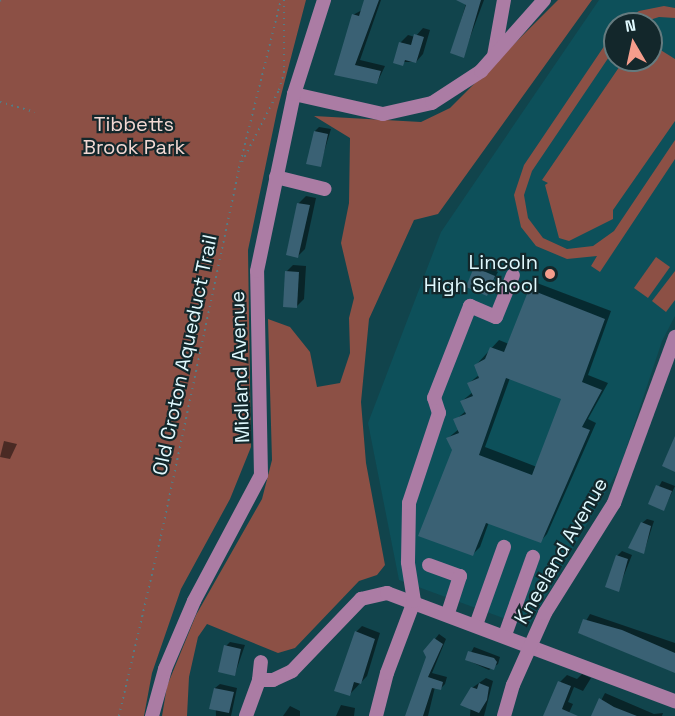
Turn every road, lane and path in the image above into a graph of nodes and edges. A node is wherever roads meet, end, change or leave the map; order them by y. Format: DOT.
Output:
graph roads {
  1 [pos="282,0"];
  2 [pos="324,0"];
  3 [pos="504,0"];
  4 [pos="544,0"];
  5 [pos="494,56"];
  6 [pos="294,94"];
  7 [pos="0,102"];
  8 [pos="35,112"];
  9 [pos="239,168"];
  10 [pos="276,177"];
  11 [pos="325,189"];
  12 [pos="513,275"];
  13 [pos="675,337"];
  14 [pos="504,547"];
  15 [pos="533,557"];
  16 [pos="429,564"];
  17 [pos="414,601"];
  18 [pos="448,614"];
  19 [pos="476,625"];
  20 [pos="505,635"];
  21 [pos="530,645"];
  22 [pos="261,662"];
  23 [pos="259,680"];
  24 [pos="675,701"];
  25 [pos="118,716"];
  26 [pos="152,716"];
  27 [pos="246,716"];
  28 [pos="376,716"];
  29 [pos="504,716"];
  1 -- 9 [label="path, Old Croton Aqueduct Trail"];
  1 -- 9 [label="path"];
  2 -- 6 [label="street, Midland Avenue"];
  3 -- 5 [label="street"];
  4 -- 5 [label="street"];
  5 -- 6 [label="street"];
  6 -- 10 [label="street, Midland Avenue"];
  7 -- 8 [label="path"];
  9 -- 25 [label="path, Old Croton Aqueduct Trail"];
  10 -- 11 [label="street"];
  10 -- 26 [label="street, Midland Avenue"];
  12 -- 17 [label="street"];
  13 -- 21 [label="street, Kneeland Avenue"];
  14 -- 19 [label="street"];
  15 -- 20 [label="street"];
  16 -- 18 [label="street"];
  17 -- 18 [label="street"];
  17 -- 23 [label="street"];
  17 -- 28 [label="street"];
  18 -- 19 [label="street"];
  19 -- 20 [label="street"];
  20 -- 21 [label="street"];
  21 -- 24 [label="street"];
  21 -- 29 [label="street, Kneeland Avenue"];
  22 -- 23 [label="street"];
  23 -- 27 [label="street"];
}
